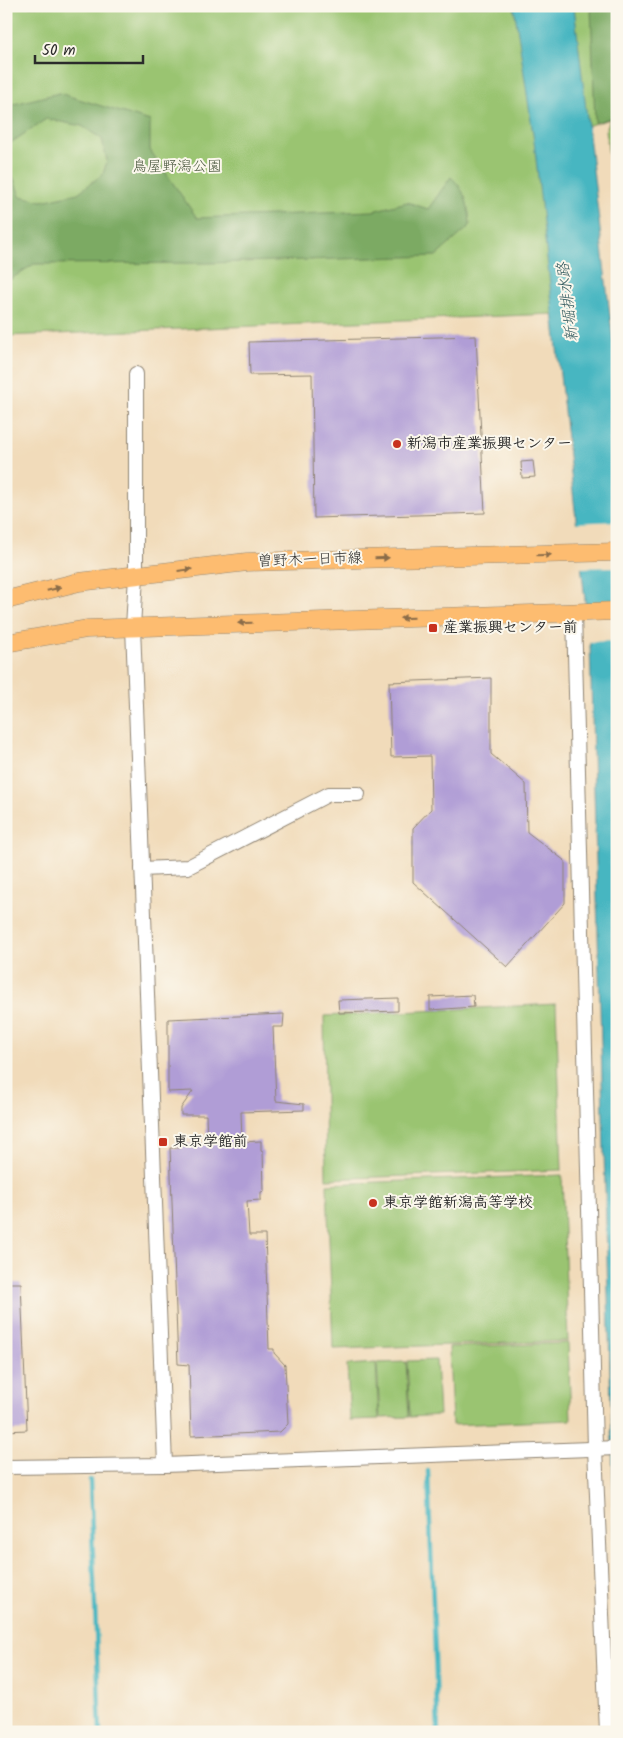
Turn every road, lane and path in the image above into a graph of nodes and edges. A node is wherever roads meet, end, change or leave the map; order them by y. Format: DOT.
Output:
graph roads {
  1 [pos="136,374"];
  2 [pos="617,552"];
  3 [pos="579,554"];
  4 [pos="617,562"];
  5 [pos="136,576"];
  6 [pos="6,600"];
  7 [pos="617,611"];
  8 [pos="576,613"];
  9 [pos="133,627"];
  10 [pos="6,643"];
  11 [pos="358,794"];
  12 [pos="142,869"];
  13 [pos="607,1448"];
  14 [pos="165,1465"];
  15 [pos="6,1467"];
  16 [pos="612,1731"];
  1 -- 5 [label="street"];
  2 -- 3 [label="main road, 曽野木一日市線"];
  3 -- 4 [label="main road"];
  5 -- 3 [label="main road, 曽野木一日市線, one-way"];
  6 -- 5 [label="main road, 曽野木一日市線, one-way"];
  5 -- 9 [label="street"];
  7 -- 8 [label="main road"];
  8 -- 9 [label="main road, one-way"];
  8 -- 13 [label="street"];
  9 -- 10 [label="main road"];
  9 -- 12 [label="street"];
  11 -- 12 [label="street"];
  12 -- 14 [label="street"];
  13 -- 14 [label="street"];
  13 -- 16 [label="street"];
  14 -- 15 [label="street"];
}
